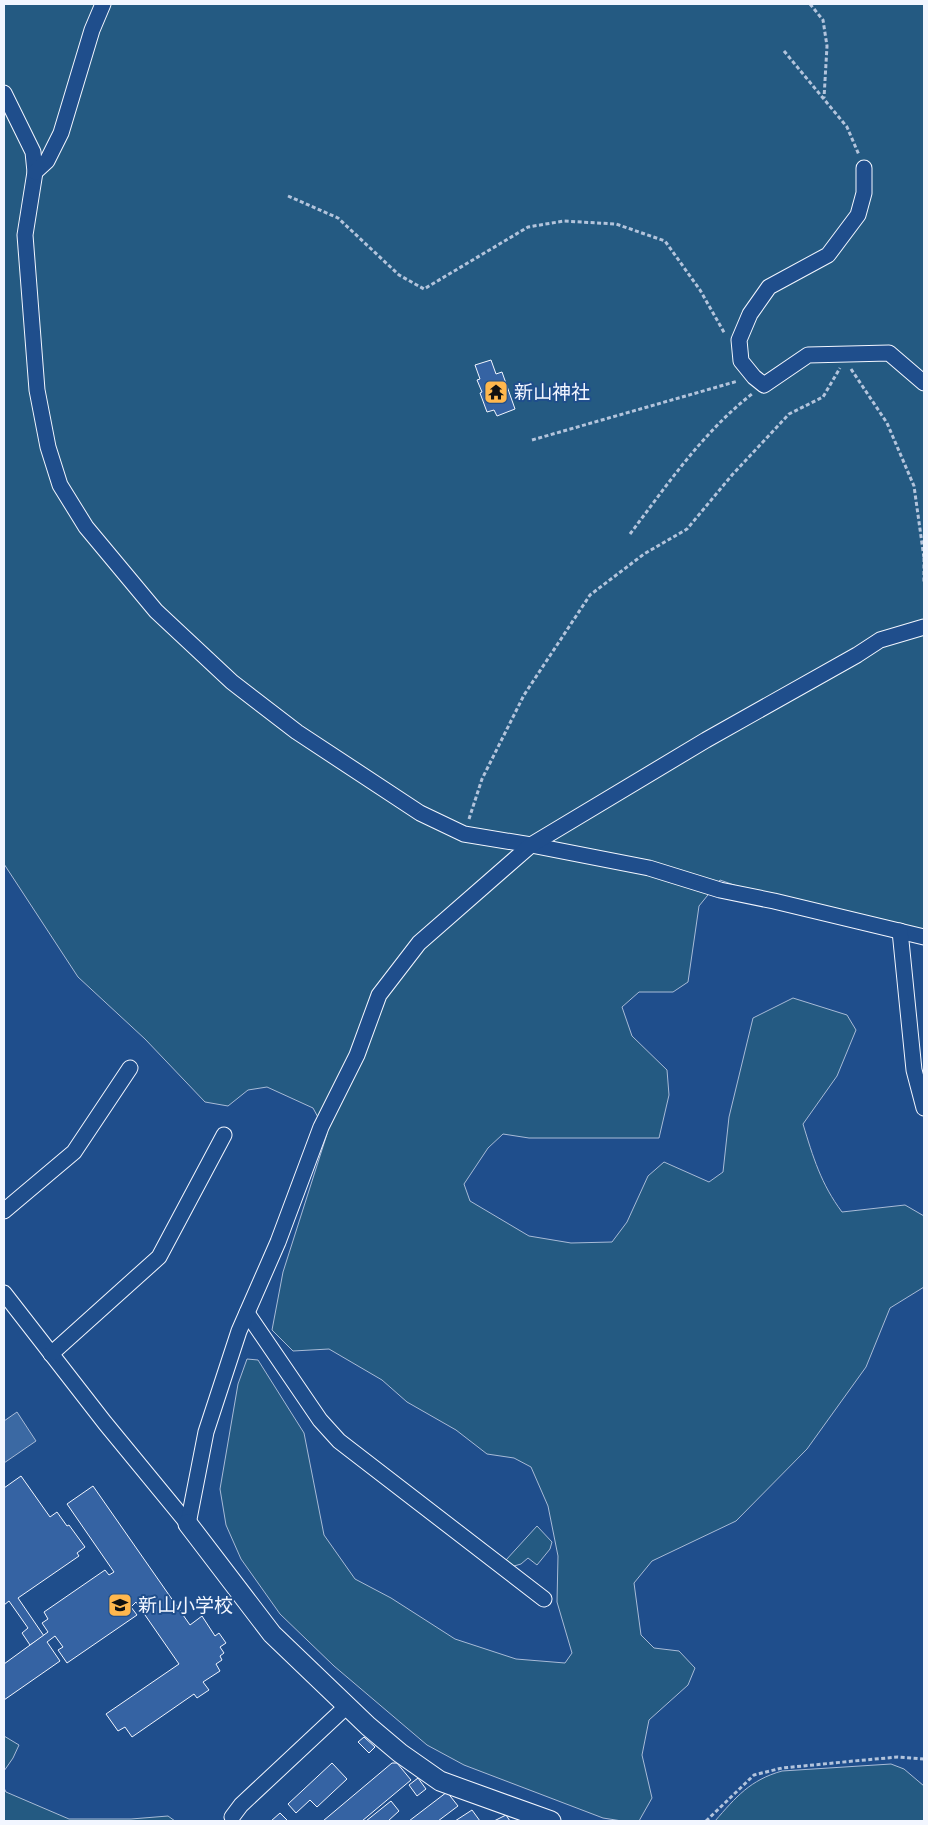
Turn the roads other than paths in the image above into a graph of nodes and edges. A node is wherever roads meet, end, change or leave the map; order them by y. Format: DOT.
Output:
graph roads {
  1 [pos="103,4"];
  2 [pos="4,93"];
  3 [pos="864,168"];
  4 [pos="35,172"];
  5 [pos="924,383"];
  6 [pos="924,627"];
  7 [pos="531,845"];
  8 [pos="900,931"];
  9 [pos="924,937"];
  10 [pos="130,1068"];
  11 [pos="924,1108"];
  12 [pos="224,1135"];
  13 [pos="4,1211"];
  14 [pos="4,1293"];
  15 [pos="247,1313"];
  16 [pos="51,1354"];
  17 [pos="188,1524"];
  18 [pos="544,1599"];
  19 [pos="348,1705"];
  20 [pos="232,1817"];
  21 [pos="551,1821"];
  1 -- 4 [label="street"];
  2 -- 4 [label="street"];
  3 -- 5 [label="street"];
  4 -- 7 [label="street"];
  6 -- 7 [label="street"];
  7 -- 8 [label="street"];
  7 -- 15 [label="street"];
  8 -- 9 [label="street"];
  8 -- 11 [label="street"];
  10 -- 13 [label="street"];
  12 -- 16 [label="street"];
  14 -- 16 [label="street"];
  15 -- 17 [label="street"];
  15 -- 18 [label="street"];
  16 -- 17 [label="street"];
  17 -- 19 [label="street"];
  19 -- 20 [label="street"];
  19 -- 21 [label="street"];
}
